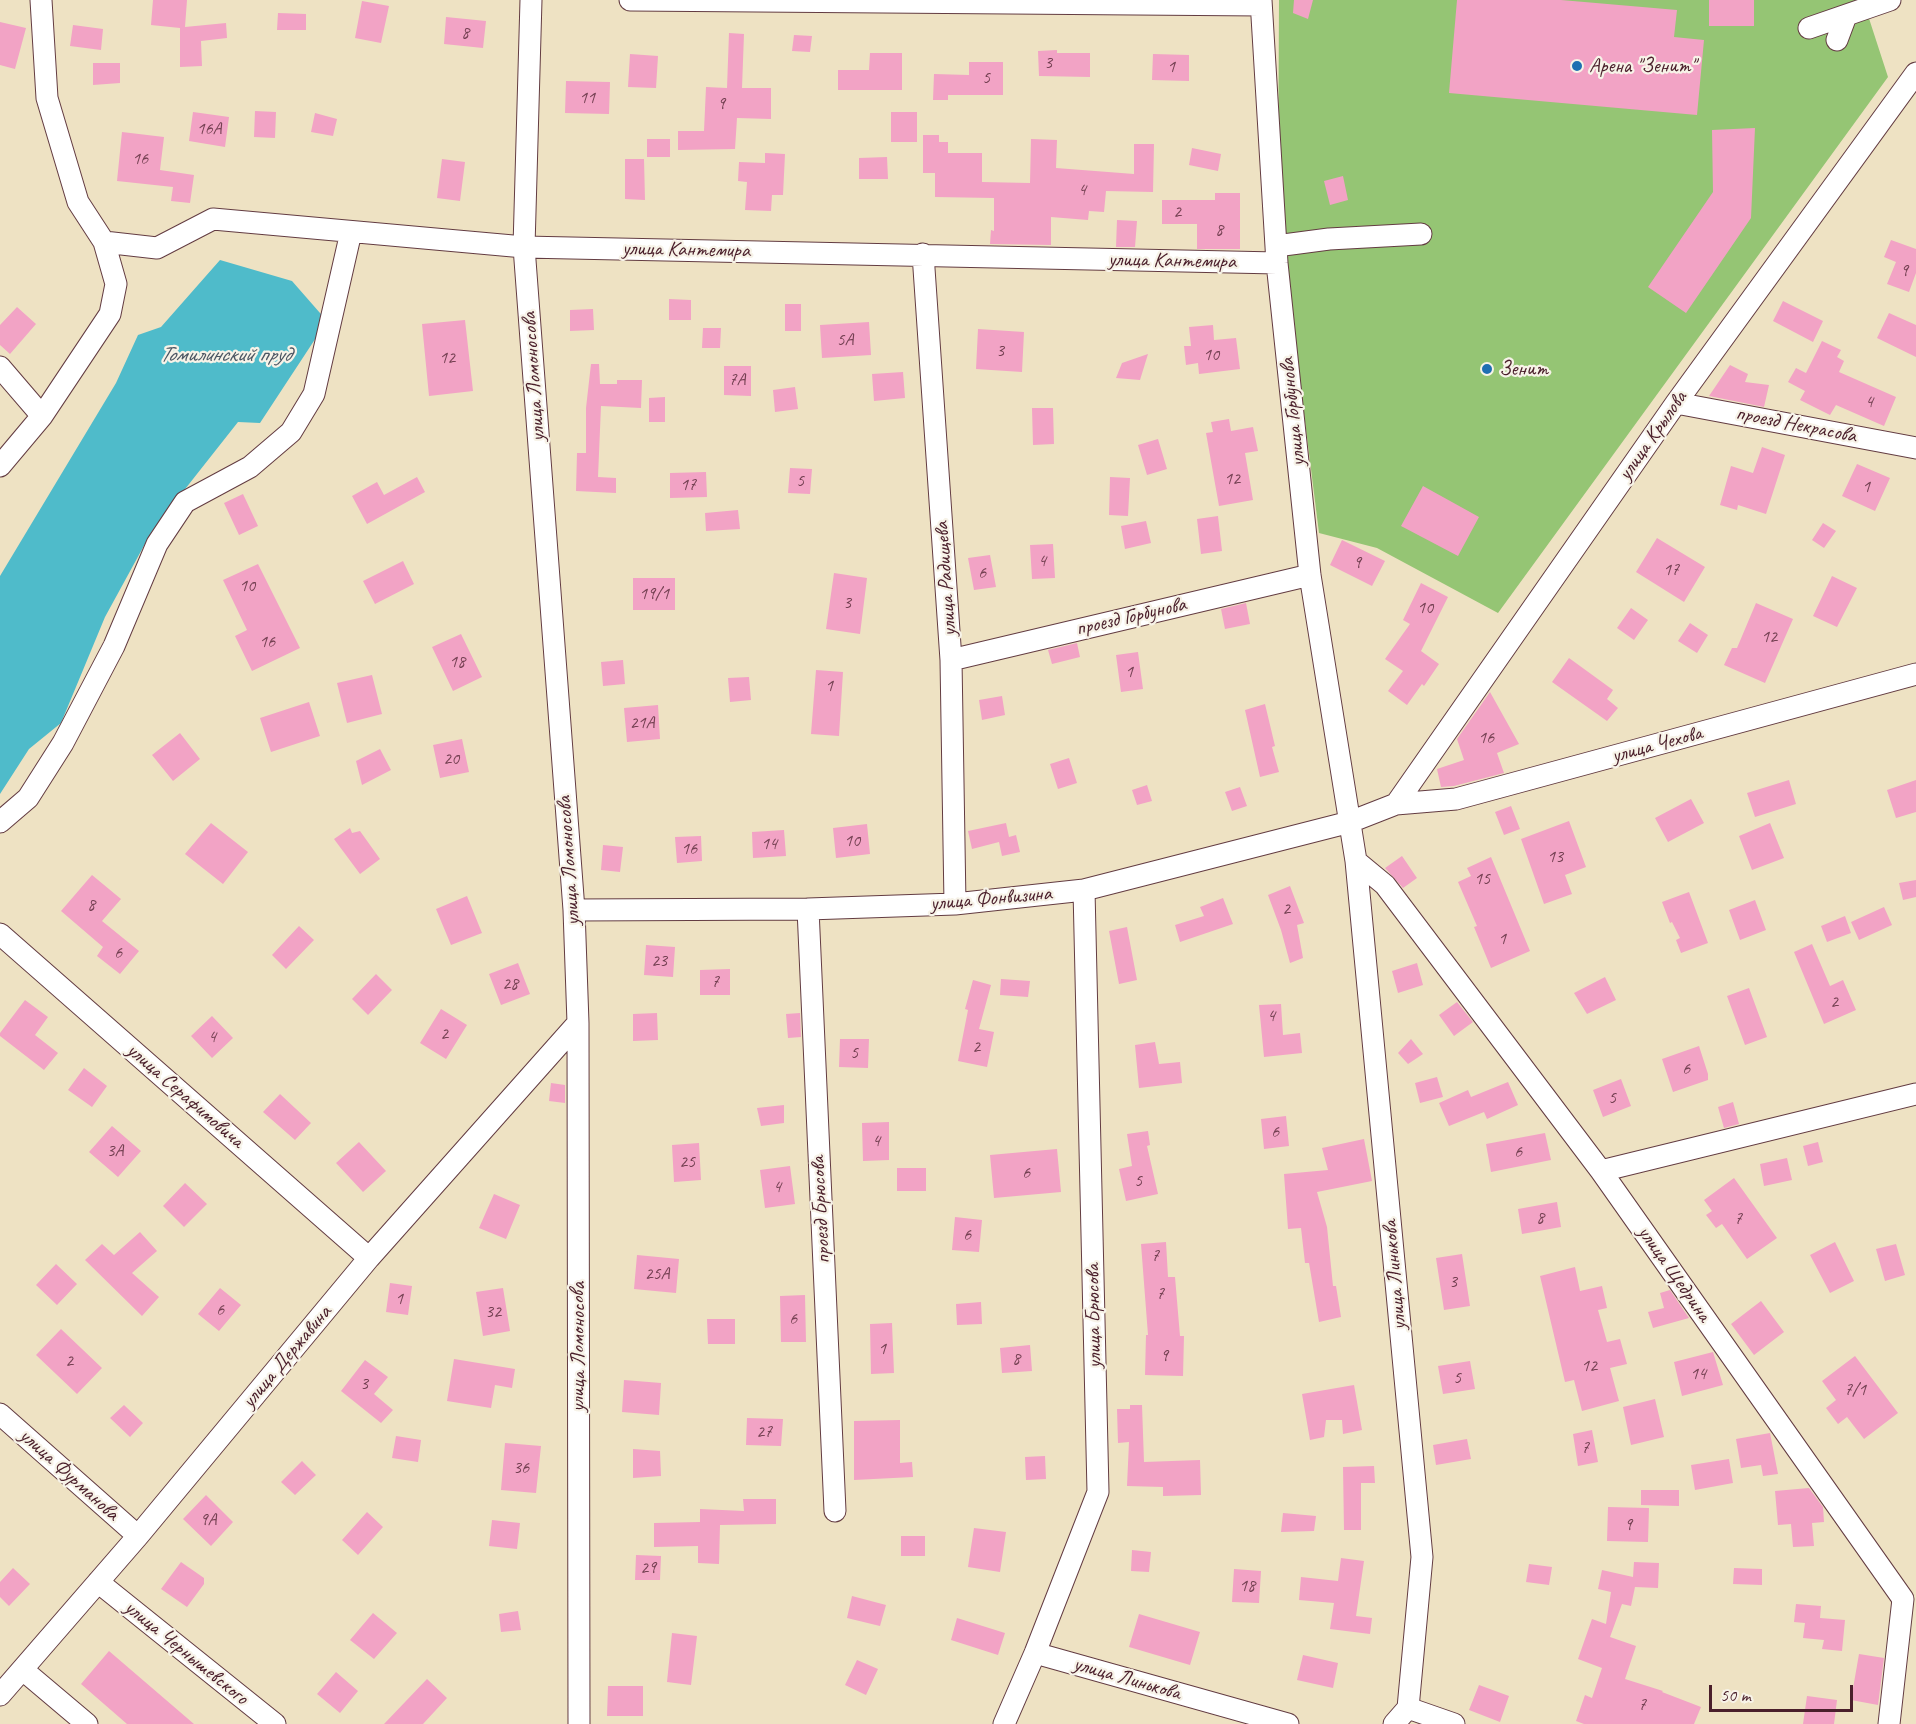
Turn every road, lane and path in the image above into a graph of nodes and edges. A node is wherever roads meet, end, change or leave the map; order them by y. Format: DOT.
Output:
graph roads {
  1 [pos="40,0"];
  2 [pos="531,0"];
  3 [pos="630,0"];
  4 [pos="1890,0"];
  5 [pos="1261,3"];
  6 [pos="1846,16"];
  7 [pos="1809,28"];
  8 [pos="1837,40"];
  9 [pos="1916,74"];
  10 [pos="351,232"];
  11 [pos="1421,234"];
  12 [pos="104,242"];
  13 [pos="524,247"];
  14 [pos="923,254"];
  15 [pos="1276,255"];
  16 [pos="0,367"];
  17 [pos="1676,402"];
  18 [pos="42,416"];
  19 [pos="1916,448"];
  20 [pos="0,466"];
  21 [pos="1310,575"];
  22 [pos="951,660"];
  23 [pos="1916,674"];
  24 [pos="1396,804"];
  25 [pos="0,822"];
  26 [pos="1350,822"];
  27 [pos="1356,861"];
  28 [pos="1084,890"];
  29 [pos="955,904"];
  30 [pos="808,909"];
  31 [pos="574,910"];
  32 [pos="0,934"];
  33 [pos="578,1023"];
  34 [pos="1916,1094"];
  35 [pos="1601,1171"];
  36 [pos="369,1258"];
  37 [pos="0,1414"];
  38 [pos="835,1511"];
  39 [pos="138,1536"];
  40 [pos="98,1582"];
  41 [pos="1035,1653"];
  42 [pos="23,1670"];
  43 [pos="0,1695"];
  44 [pos="1401,1716"];
  45 [pos="87,1724"];
  46 [pos="275,1724"];
  47 [pos="579,1724"];
  48 [pos="1004,1724"];
  49 [pos="1288,1724"];
  50 [pos="1454,1724"];
  51 [pos="1889,1724"];
  1 -- 12 [label="street"];
  2 -- 13 [label="street, улица Ломоносова"];
  3 -- 5 [label="street"];
  4 -- 6 [label="street"];
  5 -- 15 [label="street, улица Горбунова"];
  6 -- 7 [label="street"];
  6 -- 8 [label="street"];
  9 -- 17 [label="street, улица Крылова"];
  10 -- 12 [label="street, улица Кантемира"];
  10 -- 13 [label="street, улица Кантемира"];
  10 -- 25 [label="street"];
  11 -- 15 [label="street, улица Кантемира"];
  12 -- 18 [label="street"];
  13 -- 14 [label="street, улица Кантемира"];
  13 -- 31 [label="street, улица Ломоносова"];
  14 -- 15 [label="street, улица Кантемира"];
  14 -- 22 [label="street, улица Радищева"];
  15 -- 21 [label="street, улица Горбунова"];
  16 -- 18 [label="street"];
  17 -- 19 [label="street, проезд Некрасова"];
  17 -- 24 [label="street, улица Крылова"];
  18 -- 20 [label="street"];
  21 -- 22 [label="street, проезд Горбунова"];
  21 -- 26 [label="street, улица Горбунова"];
  22 -- 29 [label="street, улица Радищева"];
  23 -- 24 [label="street, улица Чехова"];
  24 -- 26 [label="street, улица Фонвизина"];
  26 -- 27 [label="street, улица Линькова"];
  26 -- 28 [label="street, улица Фонвизина"];
  27 -- 35 [label="street, улица Щедрина"];
  27 -- 44 [label="street, улица Линькова"];
  28 -- 29 [label="street, улица Фонвизина"];
  28 -- 41 [label="street, улица Брюсова"];
  29 -- 30 [label="street, улица Фонвизина"];
  30 -- 31 [label="street, улица Фонвизина"];
  30 -- 38 [label="street, проезд Брюсова"];
  31 -- 33 [label="street, улица Ломоносова"];
  32 -- 36 [label="street, улица Серафимовича"];
  33 -- 36 [label="street, улица Державина"];
  33 -- 47 [label="street, улица Ломоносова"];
  34 -- 35 [label="street"];
  35 -- 51 [label="street, улица Щедрина"];
  36 -- 39 [label="street, улица Державина"];
  37 -- 39 [label="street, улица Фурманова"];
  39 -- 40 [label="street, улица Державина"];
  40 -- 42 [label="street, улица Державина"];
  40 -- 46 [label="street, улица Чернышевского"];
  41 -- 48 [label="street, улица Брюсова"];
  41 -- 49 [label="street, улица Линькова"];
  42 -- 43 [label="street, улица Державина"];
  42 -- 45 [label="street"];
  44 -- 50 [label="street"];
}
